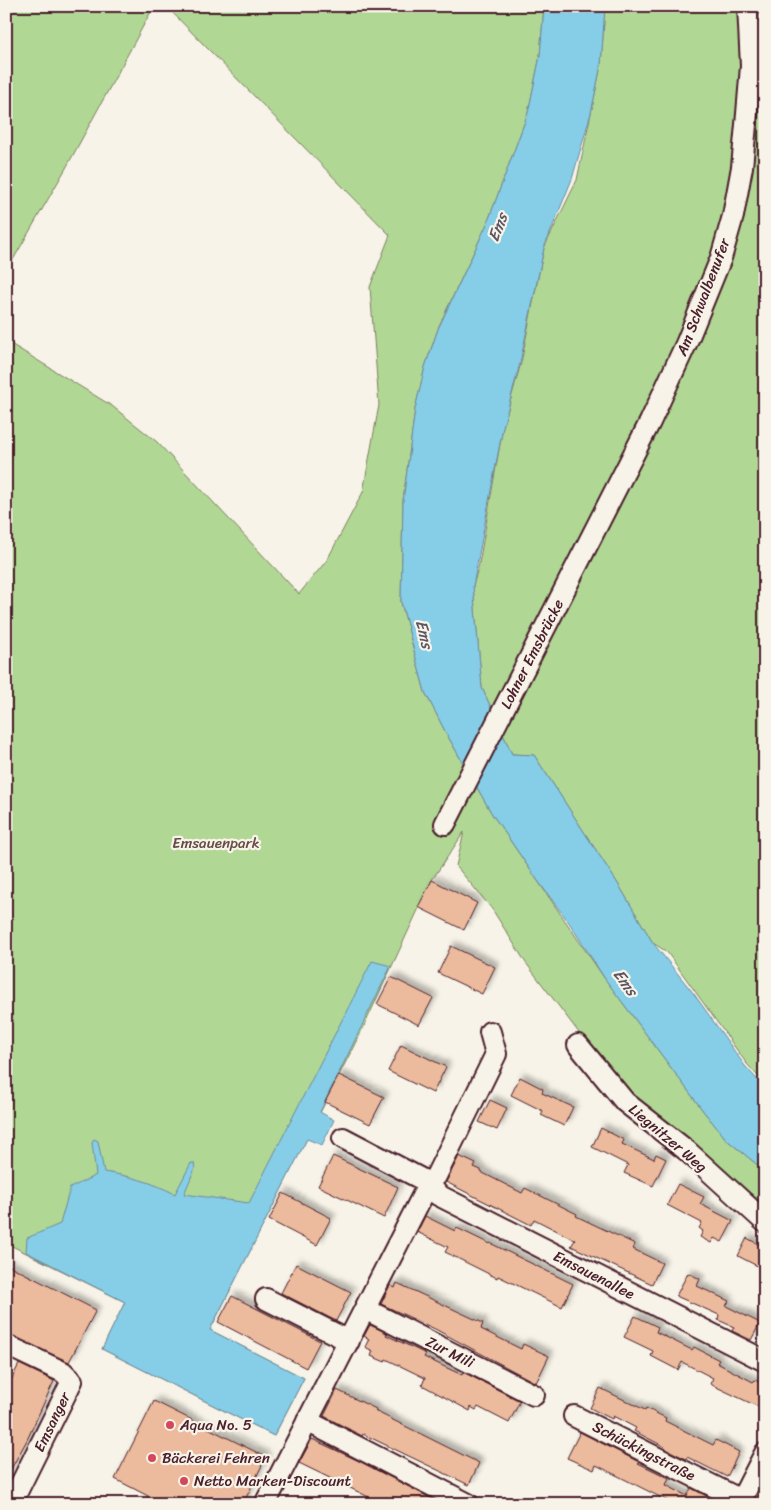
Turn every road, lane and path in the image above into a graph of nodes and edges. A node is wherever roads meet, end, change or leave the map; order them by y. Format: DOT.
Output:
graph roads {
  1 [pos="748,6"];
  2 [pos="603,513"];
  3 [pos="445,824"];
  4 [pos="490,1032"];
  5 [pos="578,1046"];
  6 [pos="343,1138"];
  7 [pos="429,1183"];
  8 [pos="765,1222"];
  9 [pos="266,1299"];
  10 [pos="365,1309"];
  11 [pos="348,1341"];
  12 [pos="6,1345"];
  13 [pos="765,1361"];
  14 [pos="534,1395"];
  15 [pos="574,1416"];
  16 [pos="307,1421"];
  17 [pos="765,1453"];
  18 [pos="740,1502"];
  19 [pos="11,1504"];
  20 [pos="265,1504"];
  21 [pos="468,1504"];
  1 -- 2 [label="street, Am Schwalbenufer"];
  2 -- 3 [label="street, Lohner Emsbrücke"];
  4 -- 7 [label="street"];
  5 -- 8 [label="street, Liegnitzer Weg"];
  6 -- 7 [label="street, Emsauenallee"];
  7 -- 10 [label="street"];
  7 -- 13 [label="street, Emsauenallee"];
  9 -- 11 [label="street"];
  10 -- 11 [label="street"];
  10 -- 14 [label="street, Zur Mili"];
  11 -- 16 [label="street"];
  12 -- 19 [label="street, Emsanger"];
  15 -- 18 [label="street, Schückingstraße"];
  16 -- 20 [label="street"];
  16 -- 21 [label="street"];
  17 -- 18 [label="street"];
}
